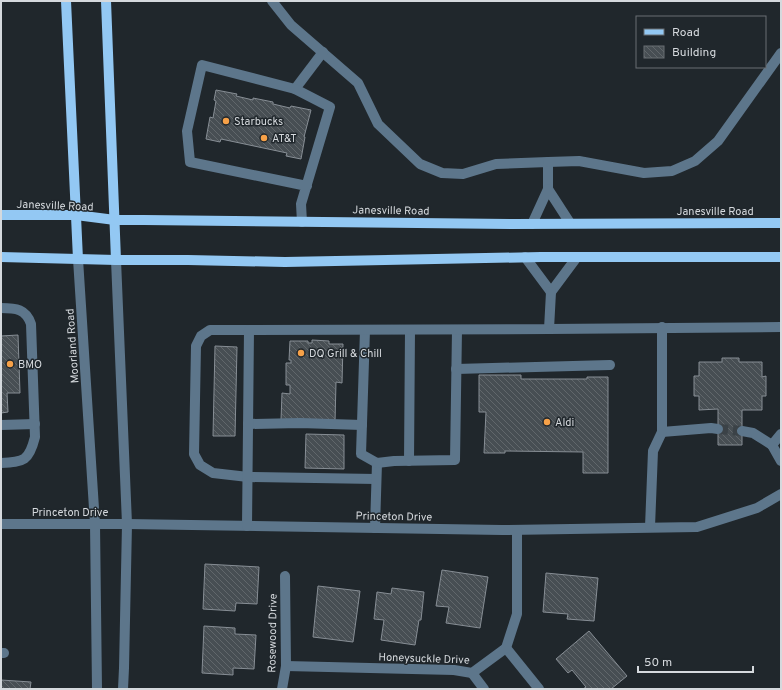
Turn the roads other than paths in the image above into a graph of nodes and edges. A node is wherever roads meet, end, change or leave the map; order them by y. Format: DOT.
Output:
graph roads {
  1 [pos="66,1"];
  2 [pos="106,1"];
  3 [pos="272,1"];
  4 [pos="323,52"];
  5 [pos="781,53"];
  6 [pos="295,89"];
  7 [pos="548,162"];
  8 [pos="306,186"];
  9 [pos="548,189"];
  10 [pos="1,215"];
  11 [pos="76,215"];
  12 [pos="115,220"];
  13 [pos="302,222"];
  14 [pos="570,223"];
  15 [pos="781,223"];
  16 [pos="532,224"];
  17 [pos="781,256"];
  18 [pos="1,257"];
  19 [pos="525,257"];
  20 [pos="577,257"];
  21 [pos="78,259"];
  22 [pos="116,260"];
  23 [pos="551,292"];
  24 [pos="1,308"];
  25 [pos="662,327"];
  26 [pos="781,327"];
  27 [pos="549,329"];
  28 [pos="249,330"];
  29 [pos="365,330"];
  30 [pos="410,330"];
  31 [pos="457,330"];
  32 [pos="610,365"];
  33 [pos="456,369"];
  34 [pos="35,424"];
  35 [pos="248,424"];
  36 [pos="1,425"];
  37 [pos="362,425"];
  38 [pos="718,429"];
  39 [pos="742,431"];
  40 [pos="662,432"];
  41 [pos="781,434"];
  42 [pos="772,445"];
  43 [pos="408,461"];
  44 [pos="781,461"];
  45 [pos="1,463"];
  46 [pos="377,463"];
  47 [pos="248,477"];
  48 [pos="376,479"];
  49 [pos="781,494"];
  50 [pos="1,524"];
  51 [pos="95,524"];
  52 [pos="127,524"];
  53 [pos="247,526"];
  54 [pos="650,527"];
  55 [pos="375,528"];
  56 [pos="517,530"];
  57 [pos="285,576"];
  58 [pos="506,648"];
  59 [pos="286,666"];
  60 [pos="472,673"];
  61 [pos="97,689"];
  62 [pos="123,689"];
  63 [pos="282,689"];
  64 [pos="484,689"];
  65 [pos="539,689"];
  1 -- 11 [label="main road, Moorland Road"];
  2 -- 12 [label="main road"];
  3 -- 4 [label="street"];
  4 -- 6 [label="street"];
  4 -- 7 [label="street"];
  5 -- 7 [label="street"];
  6 -- 8 [label="street"];
  6 -- 8 [label="street"];
  7 -- 9 [label="street"];
  8 -- 13 [label="street"];
  9 -- 14 [label="street"];
  9 -- 16 [label="street"];
  10 -- 11 [label="main road, Janesville Road"];
  11 -- 12 [label="main road, Janesville Road"];
  11 -- 21 [label="main road, Moorland Road"];
  12 -- 13 [label="main road, Janesville Road"];
  12 -- 22 [label="main road"];
  13 -- 16 [label="main road, Janesville Road"];
  14 -- 15 [label="main road, Janesville Road"];
  14 -- 16 [label="main road, Janesville Road"];
  17 -- 20 [label="main road"];
  18 -- 21 [label="main road"];
  19 -- 20 [label="main road"];
  19 -- 22 [label="main road"];
  19 -- 23 [label="street"];
  20 -- 23 [label="street"];
  21 -- 22 [label="main road"];
  21 -- 51 [label="street, Moorland Road"];
  22 -- 52 [label="street"];
  23 -- 27 [label="street"];
  24 -- 34 [label="street"];
  25 -- 26 [label="street"];
  25 -- 27 [label="street"];
  25 -- 40 [label="street"];
  27 -- 31 [label="street"];
  28 -- 29 [label="street"];
  28 -- 35 [label="street"];
  28 -- 47 [label="street"];
  29 -- 30 [label="street"];
  29 -- 37 [label="street"];
  30 -- 31 [label="street"];
  30 -- 43 [label="street"];
  31 -- 33 [label="street"];
  32 -- 33 [label="street"];
  33 -- 43 [label="street"];
  34 -- 36 [label="street"];
  34 -- 45 [label="street"];
  35 -- 37 [label="street"];
  35 -- 47 [label="street"];
  37 -- 46 [label="street"];
  38 -- 40 [label="street"];
  39 -- 42 [label="street"];
  40 -- 54 [label="street"];
  41 -- 42 [label="street"];
  42 -- 44 [label="street"];
  43 -- 46 [label="street"];
  46 -- 48 [label="street"];
  47 -- 48 [label="street"];
  47 -- 53 [label="street"];
  48 -- 55 [label="street"];
  49 -- 54 [label="street, Princeton Drive"];
  50 -- 51 [label="street, Princeton Drive"];
  51 -- 52 [label="street, Princeton Drive"];
  51 -- 61 [label="street, Moorland Road"];
  52 -- 53 [label="street, Princeton Drive"];
  52 -- 62 [label="street"];
  53 -- 55 [label="street, Princeton Drive"];
  54 -- 56 [label="street, Princeton Drive"];
  55 -- 56 [label="street, Princeton Drive"];
  56 -- 58 [label="street"];
  57 -- 59 [label="street, Rosewood Drive"];
  58 -- 60 [label="street, Honeysuckle Drive"];
  58 -- 65 [label="street"];
  59 -- 60 [label="street, Honeysuckle Drive"];
  59 -- 63 [label="street, Rosewood Drive"];
  60 -- 64 [label="street"];
}
